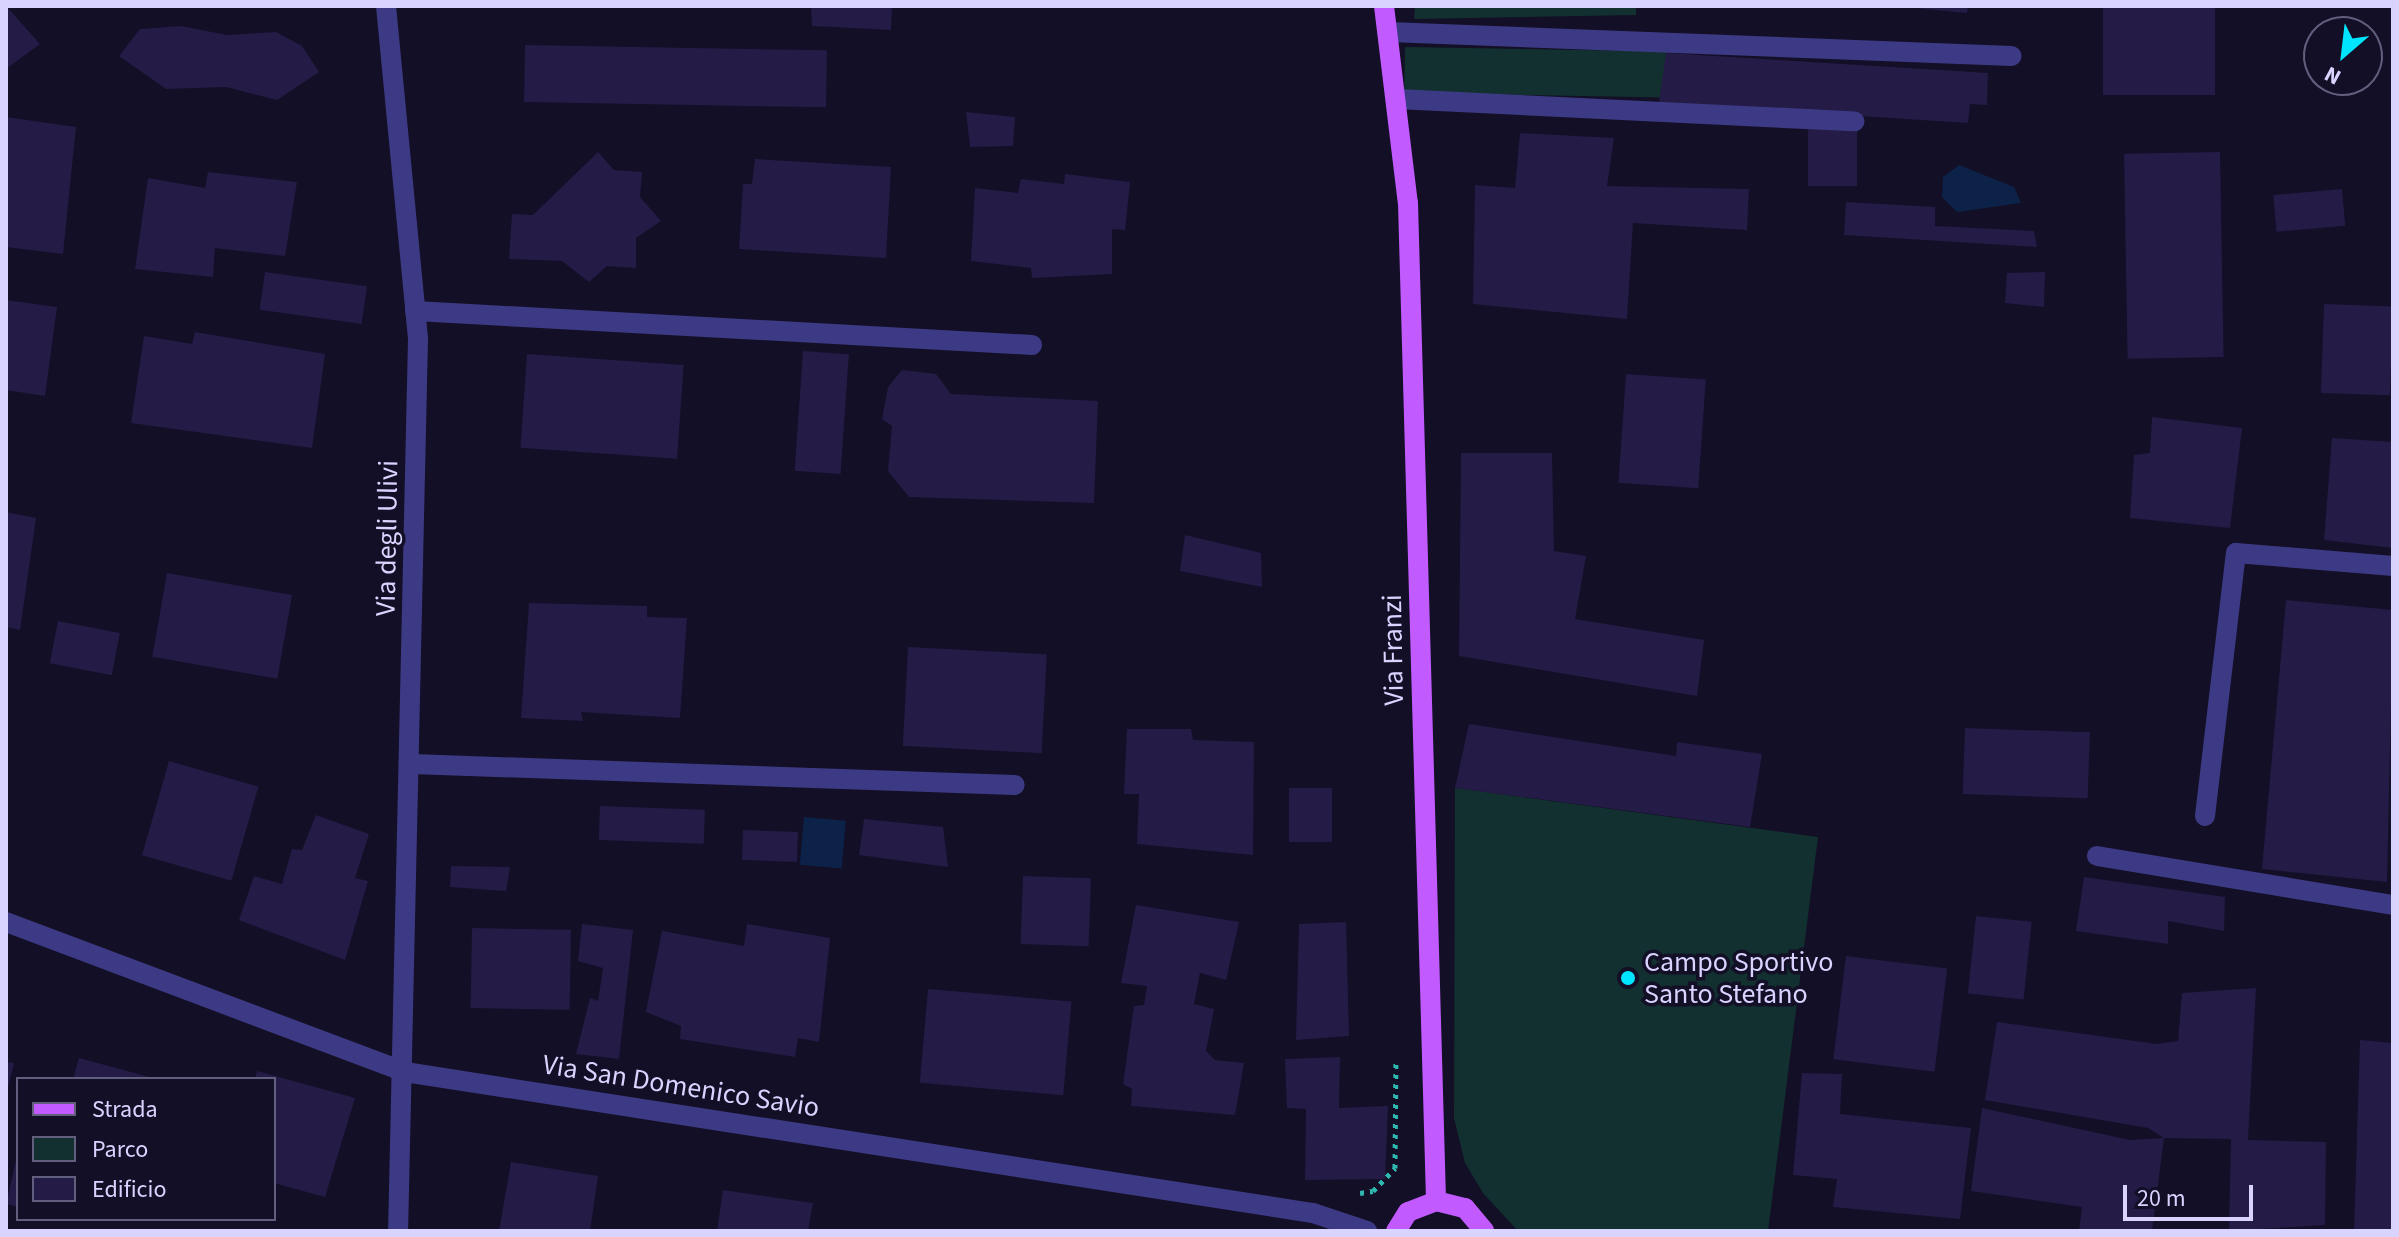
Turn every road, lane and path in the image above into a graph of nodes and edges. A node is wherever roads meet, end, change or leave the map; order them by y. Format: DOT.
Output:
graph roads {
  1 [pos="386,6"];
  2 [pos="1384,6"];
  3 [pos="1389,32"];
  4 [pos="2012,56"];
  5 [pos="1397,99"];
  6 [pos="1854,121"];
  7 [pos="415,311"];
  8 [pos="1032,345"];
  9 [pos="2393,566"];
  10 [pos="412,764"];
  11 [pos="1015,785"];
  12 [pos="2205,816"];
  13 [pos="2097,856"];
  14 [pos="2393,905"];
  15 [pos="6,922"];
  16 [pos="1396,1044"];
  17 [pos="405,1072"];
  18 [pos="1349,1195"];
  19 [pos="1436,1201"];
  20 [pos="398,1231"];
  21 [pos="1367,1231"];
  22 [pos="1396,1231"];
  23 [pos="1484,1231"];
  1 -- 7 [label="street, Via degli Ulivi"];
  2 -- 3 [label="main road, Via Franzi"];
  3 -- 4 [label="street"];
  3 -- 5 [label="main road, Via Franzi"];
  5 -- 6 [label="street"];
  5 -- 19 [label="main road, Via Franzi"];
  7 -- 8 [label="street"];
  7 -- 10 [label="street, Via degli Ulivi"];
  9 -- 12 [label="street"];
  10 -- 11 [label="street"];
  10 -- 17 [label="street, Via degli Ulivi"];
  13 -- 14 [label="street"];
  15 -- 17 [label="street, Via San Domenico Savio"];
  16 -- 18 [label="path"];
  17 -- 20 [label="street, Via degli Ulivi"];
  17 -- 21 [label="street, Via San Domenico Savio"];
  19 -- 22 [label="main road"];
  19 -- 23 [label="main road"];
}
